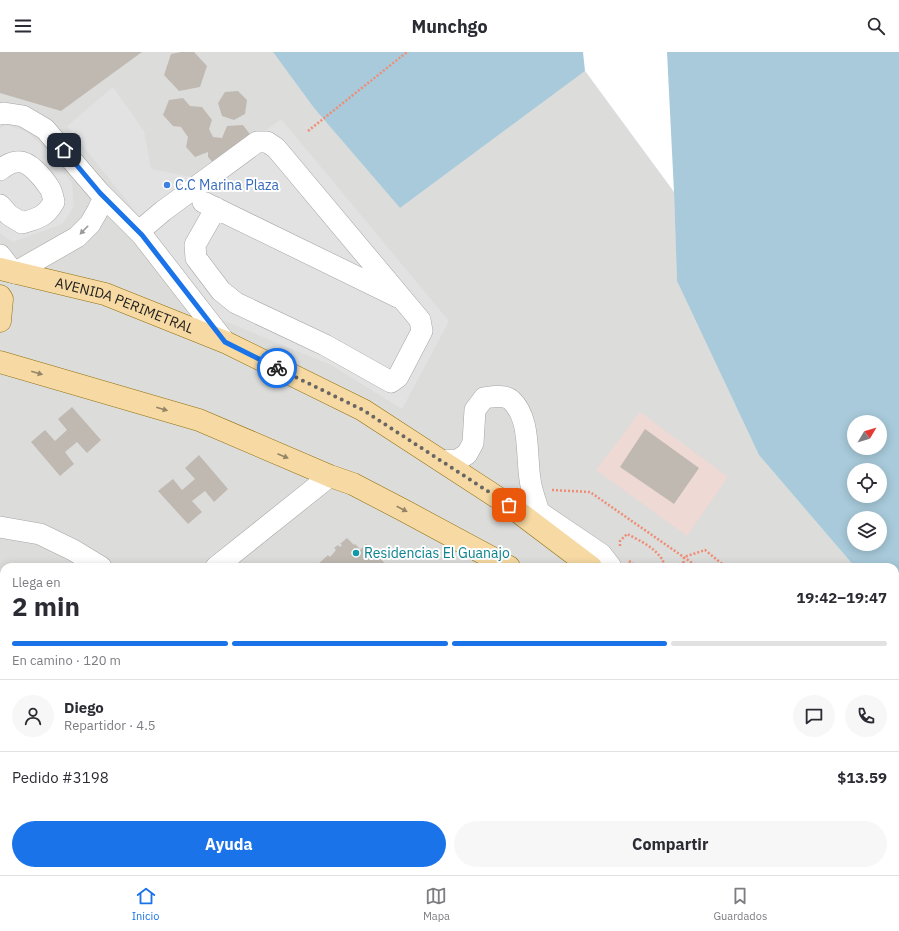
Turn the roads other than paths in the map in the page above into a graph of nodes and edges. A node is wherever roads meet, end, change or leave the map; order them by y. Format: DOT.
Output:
graph roads {
  1 [pos="0,114"];
  2 [pos="0,170"];
  3 [pos="186,194"];
  4 [pos="104,197"];
  5 [pos="0,205"];
  6 [pos="216,208"];
  7 [pos="142,235"];
  8 [pos="0,255"];
  9 [pos="7,271"];
  10 [pos="0,296"];
  11 [pos="404,301"];
  12 [pos="0,321"];
  13 [pos="225,342"];
  14 [pos="0,362"];
  15 [pos="441,461"];
  16 [pos="330,476"];
  17 [pos="0,527"];
  18 [pos="619,560"];
  19 [pos="94,563"];
  20 [pos="221,563"];
  21 [pos="502,563"];
  22 [pos="586,563"];
  1 -- 4 [label="street"];
  2 -- 5 [label="street"];
  3 -- 6 [label="street"];
  3 -- 7 [label="street"];
  3 -- 11 [label="street"];
  4 -- 7 [label="street"];
  4 -- 9 [label="street, one-way"];
  6 -- 11 [label="street"];
  6 -- 11 [label="street"];
  7 -- 13 [label="street"];
  8 -- 9 [label="street"];
  9 -- 13 [label="main road, AVENIDA PERIMETRAL"];
  10 -- 12 [label="main road"];
  13 -- 15 [label="main road, AVENIDA PERIMETRAL"];
  14 -- 16 [label="main road, one-way"];
  15 -- 18 [label="street"];
  15 -- 22 [label="main road, AVENIDA PERIMETRAL"];
  16 -- 20 [label="street"];
  16 -- 21 [label="main road, one-way"];
  17 -- 19 [label="street"];
}
